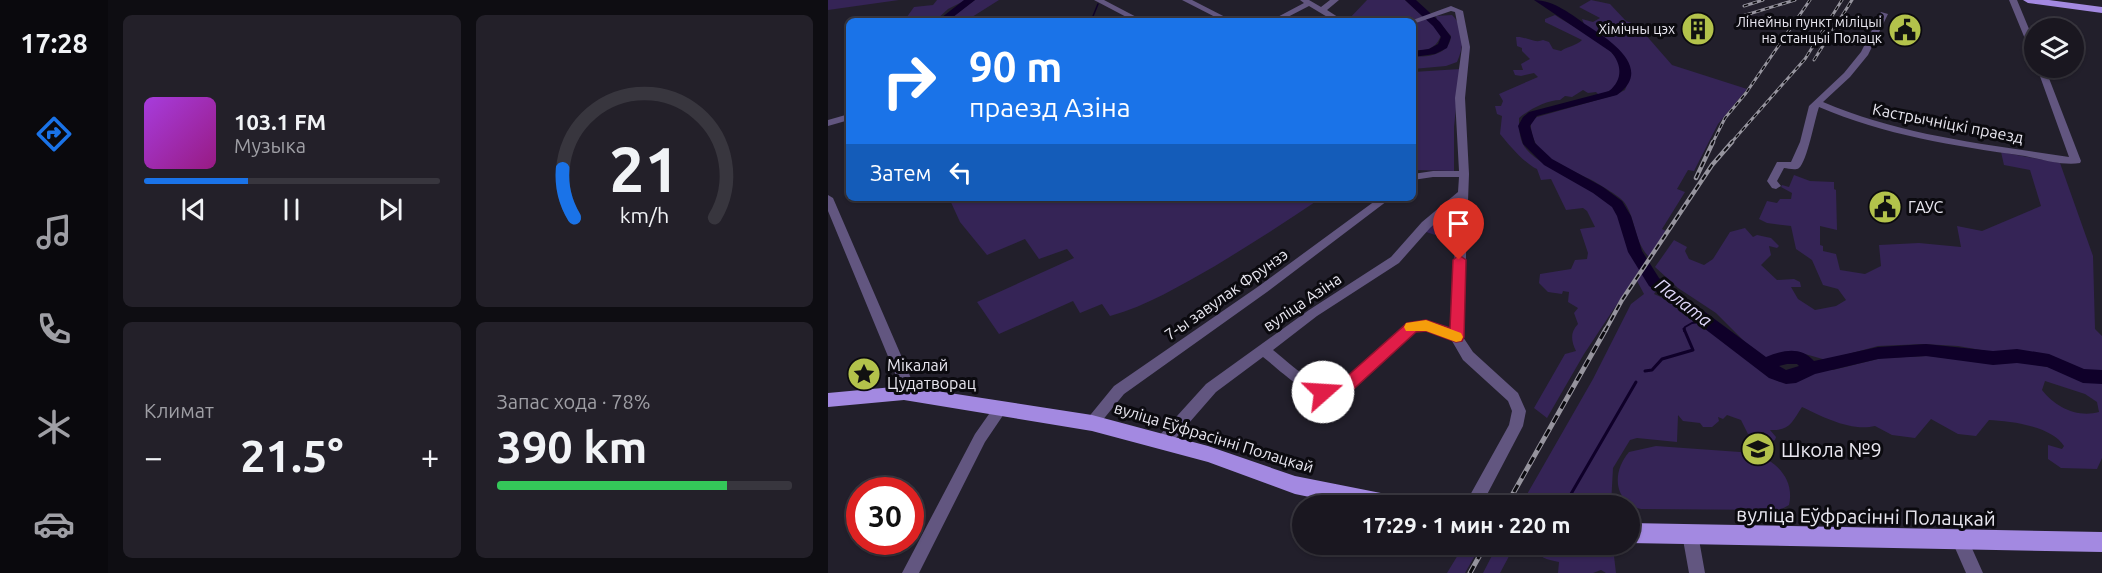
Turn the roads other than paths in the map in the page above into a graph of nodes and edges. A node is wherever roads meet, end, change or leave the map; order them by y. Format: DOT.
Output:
graph roads {
  1 [pos="1098,0"];
  2 [pos="1186,0"];
  3 [pos="1335,0"];
  4 [pos="2013,0"];
  5 [pos="2028,0"];
  6 [pos="1306,2"];
  7 [pos="2102,10"];
  8 [pos="1321,11"];
  9 [pos="1884,14"];
  10 [pos="1134,18"];
  11 [pos="1223,18"];
  12 [pos="1279,18"];
  13 [pos="1334,18"];
  14 [pos="1416,21"];
  15 [pos="2024,27"];
  16 [pos="2045,78"];
  17 [pos="1818,103"];
  18 [pos="846,118"];
  19 [pos="828,123"];
  20 [pos="1464,174"];
  21 [pos="1416,177"];
  22 [pos="1776,186"];
  23 [pos="1463,193"];
  24 [pos="828,198"];
  25 [pos="1382,201"];
  26 [pos="1435,217"];
  27 [pos="1461,222"];
  28 [pos="1456,337"];
  29 [pos="1263,349"];
  30 [pos="904,393"];
  31 [pos="828,400"];
  32 [pos="1000,408"];
  33 [pos="1092,423"];
  34 [pos="1163,442"];
  35 [pos="1345,495"];
  36 [pos="1478,495"];
  37 [pos="1640,533"];
  38 [pos="1690,534"];
  39 [pos="1960,541"];
  40 [pos="2102,542"];
  41 [pos="910,573"];
  42 [pos="1697,573"];
  43 [pos="1975,573"];
  1 -- 10 [label="street"];
  2 -- 11 [label="street"];
  3 -- 8 [label="street"];
  4 -- 15 [label="street"];
  5 -- 7 [label="main road"];
  6 -- 8 [label="street"];
  6 -- 12 [label="street"];
  8 -- 13 [label="street"];
  9 -- 17 [label="street"];
  14 -- 20 [label="street"];
  16 -- 17 [label="street, Кастрычніцкі праезд"];
  17 -- 22 [label="street"];
  18 -- 19 [label="street"];
  20 -- 21 [label="street"];
  20 -- 23 [label="street"];
  23 -- 26 [label="street, вуліца Азіна"];
  23 -- 27 [label="street"];
  24 -- 30 [label="street"];
  25 -- 33 [label="street, 7-ы завулак Фрунзэ"];
  26 -- 27 [label="street"];
  26 -- 29 [label="street, вуліца Азіна"];
  27 -- 28 [label="street"];
  28 -- 29 [label="street"];
  28 -- 36 [label="street"];
  29 -- 34 [label="street, вуліца Азіна"];
  30 -- 31 [label="main road, вуліца Еўфрасінні Полацкай"];
  30 -- 32 [label="main road, вуліца Еўфрасінні Полацкай"];
  32 -- 33 [label="main road, вуліца Еўфрасінні Полацкай"];
  32 -- 41 [label="street"];
  33 -- 34 [label="main road, вуліца Еўфрасінні Полацкай"];
  34 -- 35 [label="main road, вуліца Еўфрасінні Полацкай"];
  37 -- 38 [label="main road, вуліца Еўфрасінні Полацкай"];
  38 -- 39 [label="main road, вуліца Еўфрасінні Полацкай"];
  38 -- 42 [label="street"];
  39 -- 40 [label="main road, вуліца Еўфрасінні Полацкай"];
  39 -- 43 [label="street"];
}
